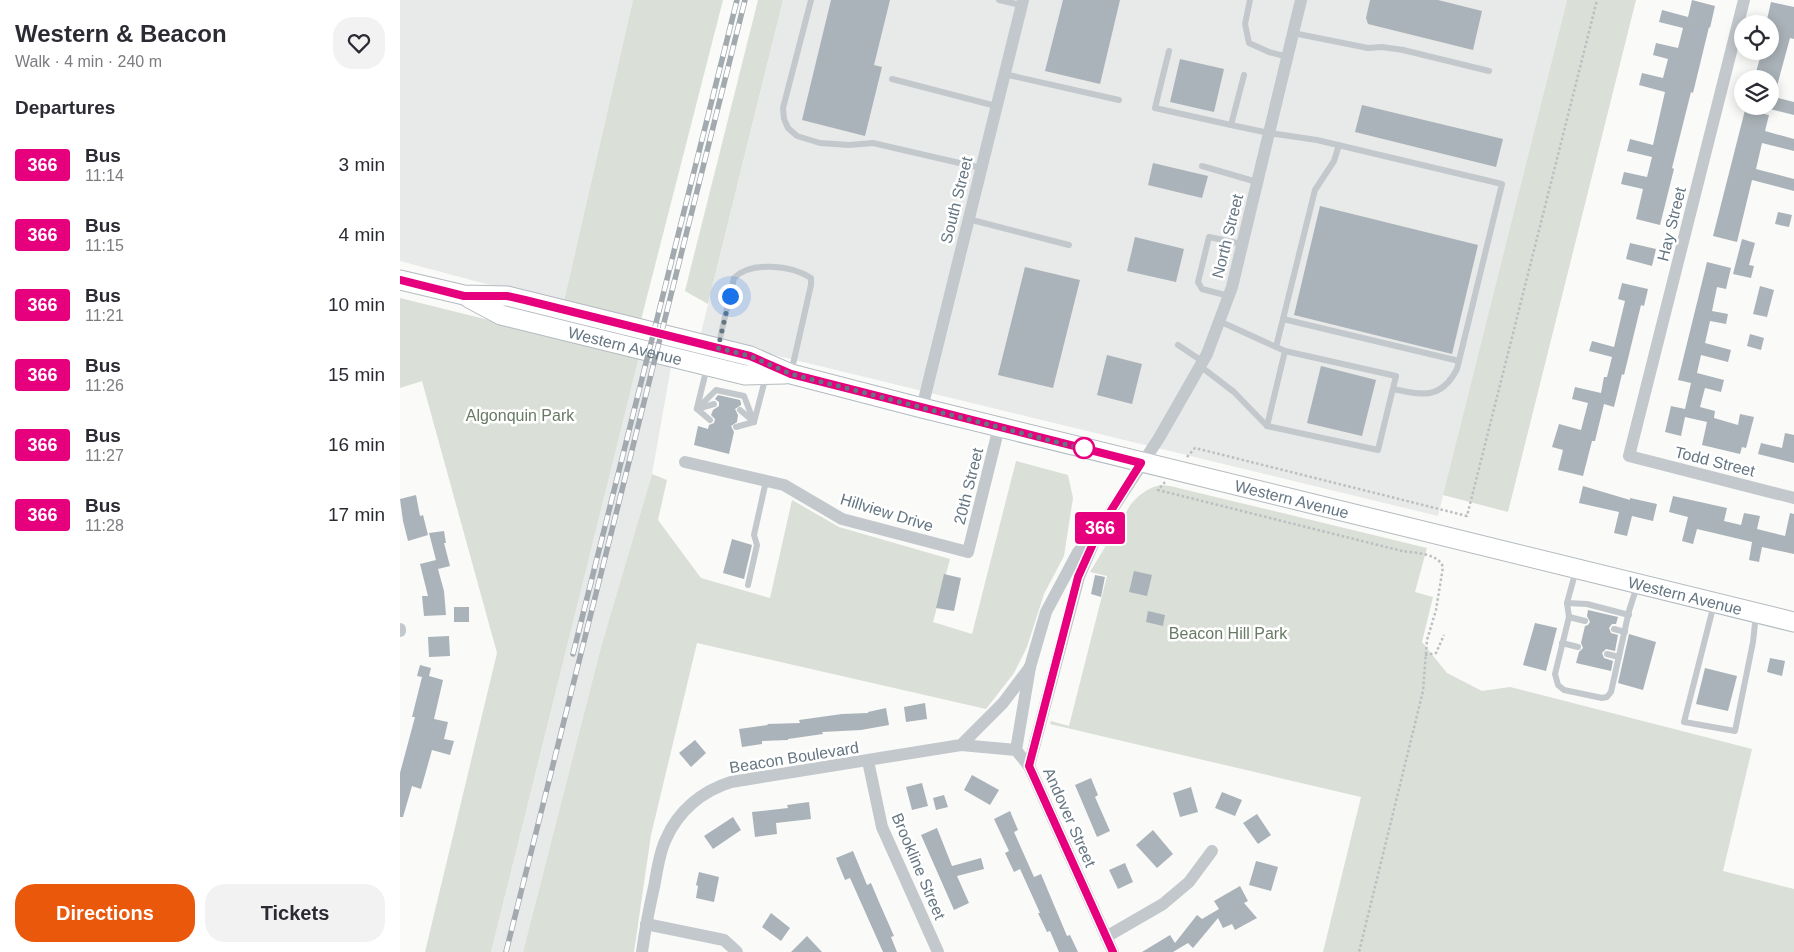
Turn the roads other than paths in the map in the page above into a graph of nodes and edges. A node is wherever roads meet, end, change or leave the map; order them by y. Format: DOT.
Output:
graph roads {
  1 [pos="811,0"];
  2 [pos="999,0"];
  3 [pos="1250,0"];
  4 [pos="1301,0"];
  5 [pos="1744,0"];
  6 [pos="1022,3"];
  7 [pos="1293,33"];
  8 [pos="1169,51"];
  9 [pos="1288,56"];
  10 [pos="1489,71"];
  11 [pos="1004,74"];
  12 [pos="1244,75"];
  13 [pos="892,79"];
  14 [pos="1119,100"];
  15 [pos="996,106"];
  16 [pos="1231,126"];
  17 [pos="1269,133"];
  18 [pos="1339,145"];
  19 [pos="1202,166"];
  20 [pos="981,168"];
  21 [pos="1257,182"];
  22 [pos="968,219"];
  23 [pos="1242,244"];
  24 [pos="1069,245"];
  25 [pos="400,280"];
  26 [pos="464,296"];
  27 [pos="1228,296"];
  28 [pos="1283,319"];
  29 [pos="1219,321"];
  30 [pos="1178,345"];
  31 [pos="1276,347"];
  32 [pos="718,348"];
  33 [pos="1285,351"];
  34 [pos="1460,361"];
  35 [pos="1201,363"];
  36 [pos="707,366"];
  37 [pos="791,374"];
  38 [pos="767,375"];
  39 [pos="1393,389"];
  40 [pos="714,404"];
  41 [pos="922,408"];
  42 [pos="697,409"];
  43 [pos="740,410"];
  44 [pos="710,420"];
  45 [pos="754,422"];
  46 [pos="1267,426"];
  47 [pos="736,427"];
  48 [pos="1000,427"];
  49 [pos="1629,456"];
  50 [pos="685,462"];
  51 [pos="1141,463"];
  52 [pos="766,481"];
  53 [pos="1794,498"];
  54 [pos="1100,528"];
  55 [pos="968,552"];
  56 [pos="1576,569"];
  57 [pos="1637,584"];
  58 [pos="748,585"];
  59 [pos="1567,603"];
  60 [pos="1714,603"];
  61 [pos="1756,613"];
  62 [pos="1629,615"];
  63 [pos="1569,618"];
  64 [pos="1585,621"];
  65 [pos="1794,622"];
  66 [pos="1614,629"];
  67 [pos="1625,632"];
  68 [pos="1562,643"];
  69 [pos="1578,647"];
  70 [pos="1607,654"];
  71 [pos="1619,657"];
  72 [pos="1030,666"];
  73 [pos="960,745"];
  74 [pos="1016,750"];
  75 [pos="868,761"];
  76 [pos="1029,766"];
  77 [pos="1212,851"];
  78 [pos="646,924"];
  79 [pos="1106,937"];
  80 [pos="642,952"];
  81 [pos="737,952"];
  82 [pos="938,952"];
  83 [pos="1113,952"];
  1 -- 20 [label="lane"];
  2 -- 6 [label="lane"];
  3 -- 9 [label="lane"];
  4 -- 7 [label="street, North Street"];
  5 -- 49 [label="street, Hay Street"];
  6 -- 11 [label="street, South Street"];
  7 -- 9 [label="street, North Street"];
  7 -- 10 [label="lane"];
  8 -- 16 [label="lane"];
  9 -- 17 [label="street, North Street"];
  11 -- 14 [label="lane"];
  11 -- 15 [label="street, South Street"];
  12 -- 16 [label="lane"];
  13 -- 15 [label="lane"];
  15 -- 20 [label="street, South Street"];
  16 -- 17 [label="lane"];
  17 -- 18 [label="lane"];
  17 -- 21 [label="street, North Street"];
  18 -- 28 [label="lane"];
  18 -- 34 [label="lane"];
  19 -- 21 [label="lane"];
  20 -- 22 [label="street, South Street"];
  21 -- 23 [label="street, North Street"];
  22 -- 24 [label="lane"];
  22 -- 41 [label="street, South Street"];
  23 -- 27 [label="street, North Street"];
  23 -- 27 [label="lane"];
  25 -- 26 [label="main road, Western Avenue"];
  26 -- 32 [label="main road, Western Avenue"];
  26 -- 36 [label="main road, Western Avenue"];
  27 -- 29 [label="street, North Street"];
  28 -- 31 [label="lane"];
  28 -- 34 [label="lane"];
  29 -- 31 [label="lane"];
  29 -- 35 [label="street, North Street"];
  30 -- 35 [label="lane"];
  31 -- 33 [label="lane"];
  32 -- 37 [label="main road, Western Avenue"];
  32 -- 37 [label="lane"];
  33 -- 39 [label="lane"];
  33 -- 46 [label="lane"];
  34 -- 39 [label="lane"];
  35 -- 46 [label="lane"];
  35 -- 51 [label="street, North Street"];
  36 -- 38 [label="main road, Western Avenue"];
  36 -- 42 [label="lane"];
  37 -- 38 [label="main road, Western Avenue"];
  37 -- 41 [label="main road, Western Avenue"];
  38 -- 45 [label="lane"];
  39 -- 46 [label="lane"];
  40 -- 42 [label="lane"];
  41 -- 48 [label="main road, Western Avenue"];
  42 -- 44 [label="lane"];
  42 -- 45 [label="lane"];
  43 -- 45 [label="lane"];
  45 -- 47 [label="lane"];
  48 -- 51 [label="main road, Western Avenue"];
  48 -- 55 [label="street, 20th Street"];
  49 -- 53 [label="street, Todd Street"];
  50 -- 52 [label="street, Hillview Drive"];
  51 -- 54 [label="street"];
  51 -- 56 [label="main road, Western Avenue"];
  52 -- 55 [label="street, Hillview Drive"];
  52 -- 58 [label="lane"];
  54 -- 72 [label="street"];
  54 -- 76 [label="street"];
  56 -- 57 [label="main road, Western Avenue"];
  56 -- 59 [label="lane"];
  57 -- 60 [label="main road, Western Avenue"];
  57 -- 62 [label="lane"];
  59 -- 62 [label="lane"];
  59 -- 63 [label="lane"];
  60 -- 61 [label="main road, Western Avenue"];
  60 -- 61 [label="lane"];
  61 -- 65 [label="main road, Western Avenue"];
  62 -- 67 [label="lane"];
  63 -- 64 [label="lane"];
  63 -- 68 [label="lane"];
  66 -- 67 [label="lane"];
  67 -- 71 [label="lane"];
  68 -- 69 [label="lane"];
  68 -- 71 [label="lane"];
  70 -- 71 [label="lane"];
  72 -- 73 [label="street"];
  72 -- 74 [label="street"];
  73 -- 74 [label="street"];
  73 -- 75 [label="street, Beacon Boulevard"];
  74 -- 76 [label="street, Andover Street"];
  75 -- 78 [label="street, Beacon Boulevard"];
  75 -- 82 [label="street, Brookline Street"];
  76 -- 79 [label="street, Andover Street"];
  77 -- 79 [label="street"];
  78 -- 80 [label="street, Beacon Boulevard"];
  78 -- 81 [label="street"];
  79 -- 83 [label="street, Andover Street"];
}
